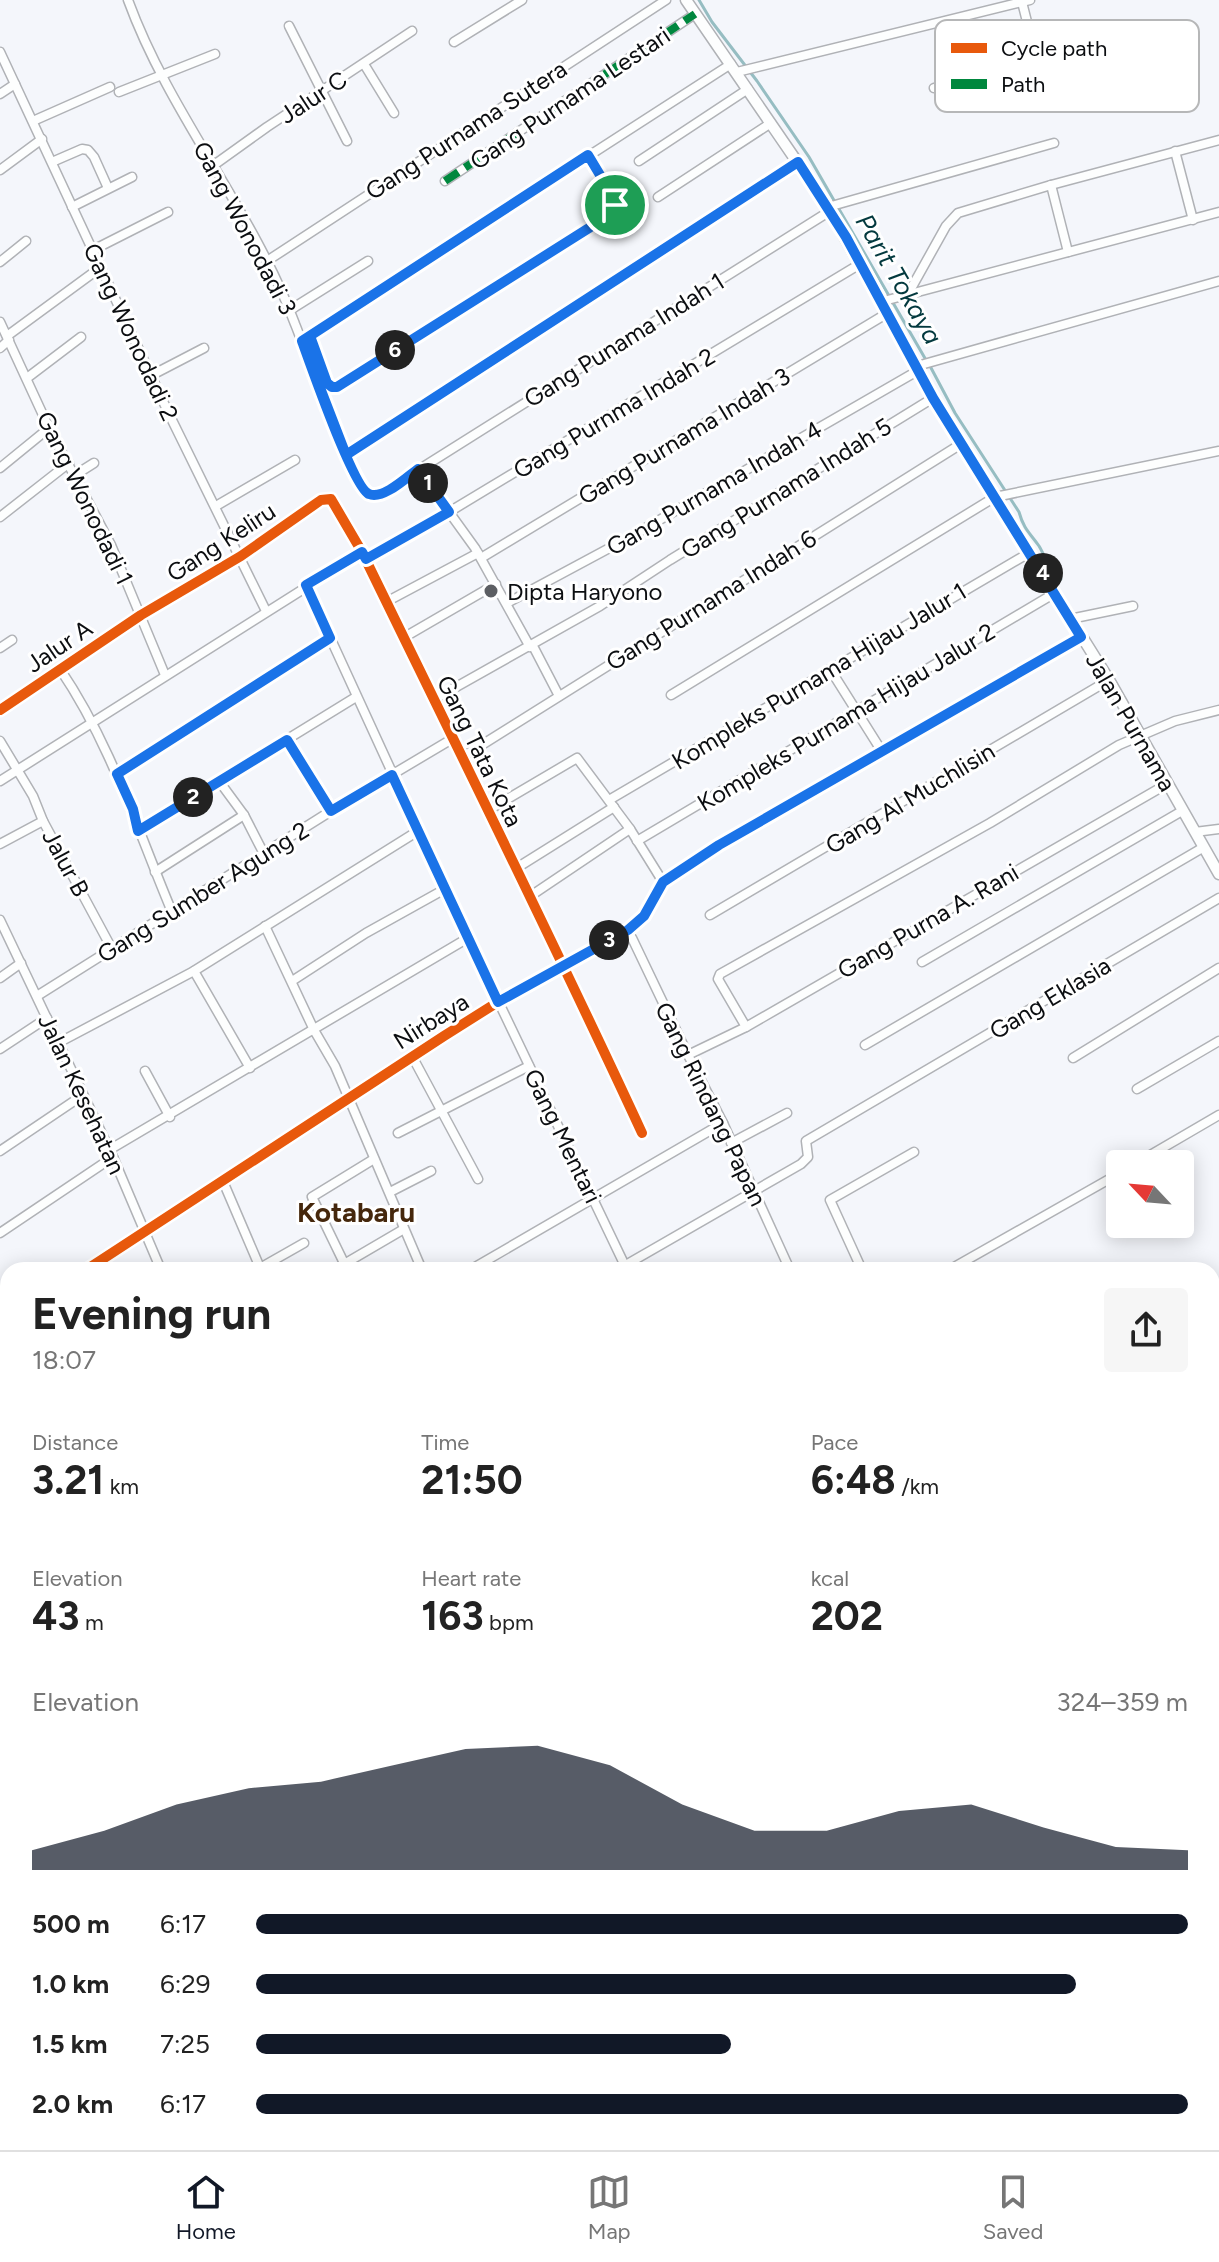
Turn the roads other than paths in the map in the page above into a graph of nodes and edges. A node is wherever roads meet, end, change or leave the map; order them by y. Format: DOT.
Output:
graph roads {
  1 [pos="128,0"];
  2 [pos="522,0"];
  3 [pos="666,0"];
  4 [pos="686,0"];
  5 [pos="1026,1"];
  6 [pos="695,14"];
  7 [pos="947,20"];
  8 [pos="935,23"];
  9 [pos="289,26"];
  10 [pos="412,31"];
  11 [pos="454,42"];
  12 [pos="0,52"];
  13 [pos="215,54"];
  14 [pos="364,64"];
  15 [pos="737,69"];
  16 [pos="162,77"];
  17 [pos="15,84"];
  18 [pos="110,87"];
  19 [pos="748,89"];
  20 [pos="119,92"];
  21 [pos="322,92"];
  22 [pos="0,94"];
  23 [pos="394,113"];
  24 [pos="33,121"];
  25 [pos="771,123"];
  26 [pos="42,139"];
  27 [pos="1219,140"];
  28 [pos="347,141"];
  29 [pos="1054,143"];
  30 [pos="1175,151"];
  31 [pos="588,155"];
  32 [pos="639,161"];
  33 [pos="52,162"];
  34 [pos="798,162"];
  35 [pos="214,165"];
  36 [pos="0,170"];
  37 [pos="132,177"];
  38 [pos="445,181"];
  39 [pos="1051,185"];
  40 [pos="108,188"];
  41 [pos="658,197"];
  42 [pos="833,206"];
  43 [pos="72,207"];
  44 [pos="168,212"];
  45 [pos="1219,212"];
  46 [pos="1193,220"];
  47 [pos="26,241"];
  48 [pos="93,250"];
  49 [pos="1068,252"];
  50 [pos="267,261"];
  51 [pos="368,261"];
  52 [pos="0,262"];
  53 [pos="860,264"];
  54 [pos="101,267"];
  55 [pos="1219,281"];
  56 [pos="903,295"];
  57 [pos="884,301"];
  58 [pos="290,310"];
  59 [pos="886,314"];
  60 [pos="0,322"];
  61 [pos="81,337"];
  62 [pos="8,338"];
  63 [pos="306,338"];
  64 [pos="0,348"];
  65 [pos="204,348"];
  66 [pos="923,365"];
  67 [pos="152,375"];
  68 [pos="27,378"];
  69 [pos="933,398"];
  70 [pos="49,428"];
  71 [pos="961,444"];
  72 [pos="1219,451"];
  73 [pos="346,455"];
  74 [pos="295,460"];
  75 [pos="69,463"];
  76 [pos="94,463"];
  77 [pos="0,468"];
  78 [pos="418,469"];
  79 [pos="75,475"];
  80 [pos="1003,495"];
  81 [pos="321,500"];
  82 [pos="216,506"];
  83 [pos="449,512"];
  84 [pos="0,517"];
  85 [pos="1029,553"];
  86 [pos="480,555"];
  87 [pos="241,556"];
  88 [pos="364,556"];
  89 [pos="496,584"];
  90 [pos="306,585"];
  91 [pos="1055,593"];
  92 [pos="386,602"];
  93 [pos="507,603"];
  94 [pos="1133,606"];
  95 [pos="266,611"];
  96 [pos="141,615"];
  97 [pos="1070,619"];
  98 [pos="1081,637"];
  99 [pos="330,638"];
  100 [pos="403,638"];
  101 [pos="12,640"];
  102 [pos="532,646"];
  103 [pos="0,648"];
  104 [pos="60,669"];
  105 [pos="830,669"];
  106 [pos="165,675"];
  107 [pos="1109,680"];
  108 [pos="671,695"];
  109 [pos="559,696"];
  110 [pos="356,697"];
  111 [pos="433,700"];
  112 [pos="0,710"];
  113 [pos="1219,710"];
  114 [pos="857,711"];
  115 [pos="92,722"];
  116 [pos="1140,736"];
  117 [pos="452,739"];
  118 [pos="287,740"];
  119 [pos="0,741"];
  120 [pos="881,750"];
  121 [pos="461,758"];
  122 [pos="18,770"];
  123 [pos="117,774"];
  124 [pos="392,775"];
  125 [pos="0,781"];
  126 [pos="219,781"];
  127 [pos="1167,784"];
  128 [pos="612,804"];
  129 [pos="331,811"];
  130 [pos="487,811"];
  131 [pos="1182,811"];
  132 [pos="244,815"];
  133 [pos="43,821"];
  134 [pos="630,829"];
  135 [pos="1219,829"];
  136 [pos="138,831"];
  137 [pos="418,831"];
  138 [pos="1195,832"];
  139 [pos="637,841"];
  140 [pos="0,844"];
  141 [pos="1204,847"];
  142 [pos="264,854"];
  143 [pos="515,869"];
  144 [pos="155,872"];
  145 [pos="1219,874"];
  146 [pos="663,882"];
  147 [pos="445,889"];
  148 [pos="529,897"];
  149 [pos="1219,898"];
  150 [pos="172,912"];
  151 [pos="710,915"];
  152 [pos="0,920"];
  153 [pos="265,926"];
  154 [pos="630,934"];
  155 [pos="4,937"];
  156 [pos="468,938"];
  157 [pos="112,949"];
  158 [pos="922,962"];
  159 [pos="21,963"];
  160 [pos="565,965"];
  161 [pos="1219,968"];
  162 [pos="194,971"];
  163 [pos="0,978"];
  164 [pos="292,981"];
  165 [pos="37,996"];
  166 [pos="498,1002"];
  167 [pos="47,1018"];
  168 [pos="746,1027"];
  169 [pos="314,1030"];
  170 [pos="1219,1041"];
  171 [pos="58,1043"];
  172 [pos="865,1045"];
  173 [pos="0,1049"];
  174 [pos="688,1055"];
  175 [pos="412,1056"];
  176 [pos="1073,1058"];
  177 [pos="529,1066"];
  178 [pos="250,1068"];
  179 [pos="145,1071"];
  180 [pos="1137,1089"];
  181 [pos="83,1095"];
  182 [pos="348,1098"];
  183 [pos="441,1111"];
  184 [pos="787,1113"];
  185 [pos="1219,1115"];
  186 [pos="170,1117"];
  187 [pos="723,1123"];
  188 [pos="398,1133"];
  189 [pos="642,1133"];
  190 [pos="731,1143"];
  191 [pos="1159,1150"];
  192 [pos="0,1151"];
  193 [pos="914,1152"];
  194 [pos="111,1154"];
  195 [pos="374,1159"];
  196 [pos="431,1171"];
  197 [pos="222,1179"];
  198 [pos="478,1179"];
  199 [pos="1106,1181"];
  200 [pos="753,1191"];
  201 [pos="390,1192"];
  202 [pos="593,1199"];
  203 [pos="404,1229"];
  204 [pos="145,1231"];
  205 [pos="0,1233"];
  206 [pos="304,1243"];
  207 [pos="98,1262"];
  208 [pos="158,1262"];
  209 [pos="258,1262"];
  210 [pos="273,1262"];
  211 [pos="344,1262"];
  212 [pos="346,1262"];
  213 [pos="418,1262"];
  214 [pos="484,1262"];
  215 [pos="620,1262"];
  216 [pos="635,1262"];
  217 [pos="786,1262"];
  218 [pos="858,1262"];
  219 [pos="963,1262"];
  1 -- 16 [label="street, Gang Wonodadi 3"];
  2 -- 11 [label="street"];
  3 -- 50 [label="street, Gang Purnama Sutera"];
  4 -- 6 [label="street, Jalan Purnama"];
  5 -- 7 [label="street"];
  6 -- 15 [label="street, Jalan Purnama"];
  6 -- 38 [label="street, Gang Purnama Lestari"];
  8 -- 15 [label="street"];
  9 -- 21 [label="street"];
  10 -- 14 [label="street, Jalur C"];
  12 -- 17 [label="street, Gang Wonodadi 2"];
  13 -- 16 [label="street"];
  14 -- 21 [label="street, Jalur C"];
  14 -- 23 [label="street"];
  15 -- 19 [label="street, Jalan Purnama"];
  15 -- 31 [label="street"];
  16 -- 20 [label="street"];
  16 -- 35 [label="street, Gang Wonodadi 3"];
  17 -- 22 [label="street"];
  17 -- 24 [label="street, Gang Wonodadi 2"];
  18 -- 24 [label="street"];
  19 -- 25 [label="street, Jalan Purnama"];
  19 -- 32 [label="street"];
  21 -- 28 [label="street"];
  21 -- 35 [label="street, Jalur C"];
  24 -- 26 [label="street, Gang Wonodadi 2"];
  25 -- 34 [label="street, Jalan Purnama"];
  25 -- 41 [label="street"];
  26 -- 33 [label="street, Gang Wonodadi 2"];
  26 -- 36 [label="street"];
  27 -- 30 [label="street"];
  29 -- 42 [label="street, Gang Punama Indah 1"];
  30 -- 39 [label="street"];
  30 -- 46 [label="street"];
  31 -- 63 [label="street"];
  31 -- 63 [label="street"];
  33 -- 40 [label="street"];
  33 -- 43 [label="street, Gang Wonodadi 2"];
  34 -- 42 [label="street, Jalan Purnama"];
  34 -- 73 [label="street"];
  35 -- 50 [label="street, Gang Wonodadi 3"];
  37 -- 40 [label="street"];
  39 -- 49 [label="street"];
  39 -- 56 [label="street"];
  40 -- 43 [label="street"];
  42 -- 53 [label="street, Jalan Purnama"];
  42 -- 78 [label="street, Gang Punama Indah 1"];
  43 -- 48 [label="street, Gang Wonodadi 2"];
  44 -- 48 [label="street"];
  45 -- 46 [label="street"];
  46 -- 49 [label="street"];
  47 -- 52 [label="street"];
  48 -- 54 [label="street, Gang Wonodadi 2"];
  49 -- 56 [label="street"];
  50 -- 58 [label="street, Gang Wonodadi 3"];
  51 -- 58 [label="street"];
  53 -- 57 [label="street, Jalan Purnama"];
  53 -- 83 [label="street, Gang Purnma Indah 2"];
  54 -- 62 [label="street"];
  54 -- 67 [label="street, Gang Wonodadi 2"];
  55 -- 66 [label="street, Gang Purnama Indah 4"];
  56 -- 57 [label="street"];
  57 -- 59 [label="street, Jalan Purnama"];
  58 -- 63 [label="street, Gang Wonodadi 3"];
  59 -- 66 [label="street, Jalan Purnama"];
  59 -- 86 [label="street, Gang Purnama Indah 3"];
  60 -- 62 [label="street, Gang Wonodadi 1"];
  61 -- 68 [label="street"];
  62 -- 64 [label="street"];
  62 -- 68 [label="street, Gang Wonodadi 1"];
  63 -- 73 [label="street, Gang Wonodadi 3"];
  65 -- 67 [label="street"];
  66 -- 69 [label="street, Jalan Purnama"];
  66 -- 93 [label="street, Gang Purnama Indah 4"];
  67 -- 82 [label="street, Gang Wonodadi 2"];
  68 -- 70 [label="street, Gang Wonodadi 1"];
  69 -- 71 [label="street, Jalan Purnama"];
  69 -- 102 [label="street, Gang Purnama Indah 5"];
  70 -- 75 [label="street, Gang Wonodadi 1"];
  70 -- 77 [label="street"];
  71 -- 80 [label="street, Jalan Purnama"];
  71 -- 109 [label="street, Gang Purnama Indah 6"];
  72 -- 80 [label="street"];
  73 -- 78 [label="street, Gang Wonodadi 3"];
  74 -- 82 [label="street"];
  75 -- 79 [label="street, Gang Wonodadi 1"];
  75 -- 84 [label="street"];
  76 -- 79 [label="street"];
  78 -- 83 [label="street"];
  79 -- 96 [label="street, Gang Wonodadi 1"];
  80 -- 85 [label="street, Jalan Purnama"];
  80 -- 108 [label="street"];
  81 -- 87 [label="street, Gang Keliru"];
  81 -- 88 [label="street, Gang Tata Kota"];
  82 -- 87 [label="street, Gang Wonodadi 2"];
  83 -- 86 [label="street"];
  83 -- 88 [label="street, Gang Purnma Indah 2"];
  85 -- 91 [label="street, Jalan Purnama"];
  85 -- 105 [label="street, Kompleks Purnama Hijau Jalur 1"];
  86 -- 89 [label="street"];
  86 -- 92 [label="street, Gang Purnama Indah 3"];
  87 -- 95 [label="street, Gang Wonodadi 2"];
  87 -- 96 [label="street, Gang Keliru"];
  88 -- 90 [label="street, Gang Purnma Indah 2"];
  88 -- 92 [label="street, Gang Tata Kota"];
  89 -- 93 [label="street"];
  89 -- 100 [label="street"];
  90 -- 95 [label="street, Gang Purnma Indah 2"];
  90 -- 99 [label="street, Gang Mentari"];
  91 -- 97 [label="street, Jalan Purnama"];
  91 -- 114 [label="street, Kompleks Purnama Hijau Jalur 2"];
  92 -- 100 [label="street, Gang Tata Kota"];
  93 -- 102 [label="street"];
  94 -- 97 [label="street"];
  95 -- 106 [label="street, Gang Purnma Indah 2"];
  96 -- 104 [label="street, Jalur A"];
  96 -- 106 [label="street, Gang Wonodadi 1"];
  97 -- 98 [label="street, Jalan Purnama"];
  98 -- 107 [label="street, Jalan Purnama"];
  98 -- 120 [label="street, Nirbaya"];
  99 -- 110 [label="street, Gang Mentari"];
  99 -- 123 [label="street"];
  100 -- 111 [label="street, Gang Tata Kota"];
  101 -- 103 [label="street"];
  102 -- 109 [label="street"];
  102 -- 111 [label="street, Gang Purnama Indah 5"];
  104 -- 112 [label="street, Jalur A"];
  104 -- 115 [label="street"];
  105 -- 114 [label="street"];
  105 -- 128 [label="street, Kompleks Purnama Hijau Jalur 1"];
  106 -- 115 [label="street, Gang Purnma Indah 2"];
  107 -- 116 [label="street, Jalan Purnama"];
  107 -- 151 [label="street, Gang Al Muchlisin"];
  109 -- 121 [label="street, Gang Purnama Indah 6"];
  110 -- 118 [label="street"];
  110 -- 124 [label="street, Gang Mentari"];
  111 -- 117 [label="street, Gang Tata Kota"];
  113 -- 116 [label="street"];
  114 -- 120 [label="street"];
  114 -- 139 [label="street, Kompleks Purnama Hijau Jalur 2"];
  115 -- 122 [label="street, Gang Purnma Indah 2"];
  115 -- 123 [label="street"];
  116 -- 127 [label="street, Jalan Purnama"];
  116 -- 168 [label="street"];
  117 -- 121 [label="street, Gang Tata Kota"];
  117 -- 124 [label="street, Gang Sumber Agung 2"];
  118 -- 126 [label="street"];
  118 -- 129 [label="street"];
  119 -- 122 [label="street"];
  120 -- 146 [label="street, Nirbaya"];
  121 -- 130 [label="street, Gang Tata Kota"];
  122 -- 125 [label="street, Gang Purnma Indah 2"];
  122 -- 133 [label="street"];
  123 -- 136 [label="street"];
  124 -- 129 [label="street, Gang Sumber Agung 2"];
  124 -- 137 [label="street, Gang Mentari"];
  126 -- 132 [label="street"];
  126 -- 136 [label="street"];
  127 -- 131 [label="street, Jalan Purnama"];
  127 -- 168 [label="street, Gang Purna A. Rani"];
  128 -- 130 [label="street"];
  128 -- 134 [label="street"];
  128 -- 143 [label="street, Kompleks Purnama Hijau Jalur 1"];
  129 -- 142 [label="street, Gang Sumber Agung 2"];
  130 -- 143 [label="street, Gang Tata Kota"];
  131 -- 138 [label="street, Jalan Purnama"];
  131 -- 158 [label="street"];
  132 -- 142 [label="street"];
  132 -- 144 [label="street"];
  133 -- 140 [label="street, Jalur B"];
  133 -- 157 [label="street, Jalur B"];
  134 -- 139 [label="street"];
  134 -- 148 [label="street"];
  135 -- 138 [label="street"];
  136 -- 144 [label="street"];
  137 -- 147 [label="street, Gang Mentari"];
  137 -- 153 [label="street"];
  138 -- 141 [label="street, Jalan Purnama"];
  139 -- 146 [label="street"];
  141 -- 145 [label="street, Jalan Purnama"];
  141 -- 172 [label="street"];
  142 -- 150 [label="street, Gang Sumber Agung 2"];
  143 -- 148 [label="street, Gang Tata Kota"];
  144 -- 150 [label="street"];
  146 -- 154 [label="street, Nirbaya"];
  147 -- 156 [label="street, Gang Mentari"];
  147 -- 164 [label="street"];
  148 -- 160 [label="street, Gang Tata Kota"];
  149 -- 200 [label="street, Gang Eklasia"];
  150 -- 157 [label="street, Gang Sumber Agung 2"];
  152 -- 155 [label="street, Jalan Kesehatan"];
  153 -- 162 [label="street"];
  153 -- 164 [label="street"];
  154 -- 160 [label="street, Nirbaya"];
  154 -- 174 [label="street, Gang Rindang Papan"];
  155 -- 159 [label="street, Jalan Kesehatan"];
  156 -- 166 [label="street, Gang Mentari"];
  156 -- 169 [label="street"];
  157 -- 165 [label="street, Gang Sumber Agung 2"];
  159 -- 163 [label="street"];
  159 -- 165 [label="street, Jalan Kesehatan"];
  160 -- 166 [label="street, Nirbaya"];
  160 -- 189 [label="street, Gang Tata Kota"];
  161 -- 176 [label="street"];
  162 -- 171 [label="street"];
  162 -- 178 [label="street"];
  164 -- 169 [label="street"];
  165 -- 167 [label="street, Jalan Kesehatan"];
  166 -- 175 [label="street, Nirbaya"];
  166 -- 177 [label="street, Gang Mentari"];
  167 -- 171 [label="street, Jalan Kesehatan"];
  167 -- 173 [label="street"];
  168 -- 174 [label="street, Gang Purna A. Rani"];
  169 -- 178 [label="street"];
  169 -- 182 [label="street"];
  170 -- 180 [label="street"];
  171 -- 181 [label="street, Jalan Kesehatan"];
  174 -- 187 [label="street, Gang Rindang Papan"];
  175 -- 182 [label="street, Nirbaya"];
  175 -- 183 [label="street"];
  177 -- 183 [label="street"];
  177 -- 202 [label="street, Gang Mentari"];
  178 -- 186 [label="street"];
  179 -- 186 [label="street"];
  181 -- 192 [label="street"];
  181 -- 194 [label="street, Jalan Kesehatan"];
  182 -- 195 [label="street"];
  182 -- 197 [label="street, Nirbaya"];
  183 -- 188 [label="street"];
  183 -- 198 [label="street"];
  184 -- 190 [label="street"];
  185 -- 191 [label="street"];
  186 -- 194 [label="street"];
  187 -- 190 [label="street, Gang Rindang Papan"];
  187 -- 202 [label="street"];
  190 -- 200 [label="street, Gang Rindang Papan"];
  193 -- 218 [label="street"];
  194 -- 204 [label="street, Jalan Kesehatan"];
  194 -- 205 [label="street"];
  195 -- 201 [label="street"];
  195 -- 211 [label="street"];
  196 -- 201 [label="street"];
  197 -- 204 [label="street, Nirbaya"];
  197 -- 209 [label="street"];
  199 -- 219 [label="street"];
  200 -- 216 [label="street"];
  200 -- 217 [label="street, Gang Rindang Papan"];
  201 -- 203 [label="street"];
  202 -- 214 [label="street"];
  202 -- 215 [label="street, Gang Mentari"];
  203 -- 212 [label="street"];
  203 -- 213 [label="street"];
  204 -- 207 [label="street, Nirbaya"];
  204 -- 208 [label="street, Jalan Kesehatan"];
  206 -- 210 [label="street"];
}
